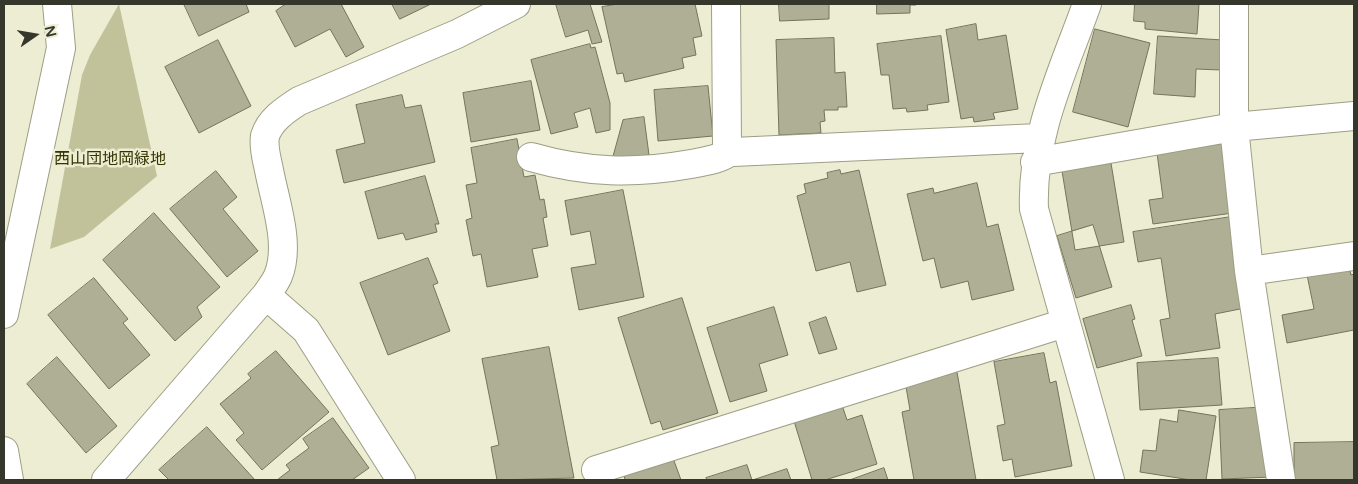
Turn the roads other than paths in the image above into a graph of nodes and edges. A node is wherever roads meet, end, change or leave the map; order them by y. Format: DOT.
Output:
graph roads {
  1 [pos="57,4"];
  2 [pos="516,4"];
  3 [pos="726,4"];
  4 [pos="1087,4"];
  5 [pos="1234,4"];
  6 [pos="1354,116"];
  7 [pos="1234,127"];
  8 [pos="1037,150"];
  9 [pos="731,151"];
  10 [pos="531,157"];
  11 [pos="1354,256"];
  12 [pos="1249,271"];
  13 [pos="266,296"];
  14 [pos="4,314"];
  15 [pos="1065,323"];
  16 [pos="4,451"];
  17 [pos="596,470"];
  18 [pos="9,480"];
  19 [pos="106,480"];
  20 [pos="401,480"];
  21 [pos="1110,480"];
  22 [pos="1281,480"];
  1 -- 14 [label="street"];
  2 -- 13 [label="street"];
  3 -- 9 [label="street"];
  4 -- 8 [label="street"];
  5 -- 7 [label="street"];
  6 -- 7 [label="street"];
  7 -- 8 [label="street"];
  7 -- 12 [label="street"];
  8 -- 9 [label="street"];
  8 -- 15 [label="street"];
  9 -- 10 [label="street"];
  11 -- 12 [label="street"];
  12 -- 22 [label="street"];
  13 -- 19 [label="street"];
  13 -- 20 [label="street"];
  15 -- 17 [label="street"];
  15 -- 21 [label="street"];
  16 -- 18 [label="street"];
}
